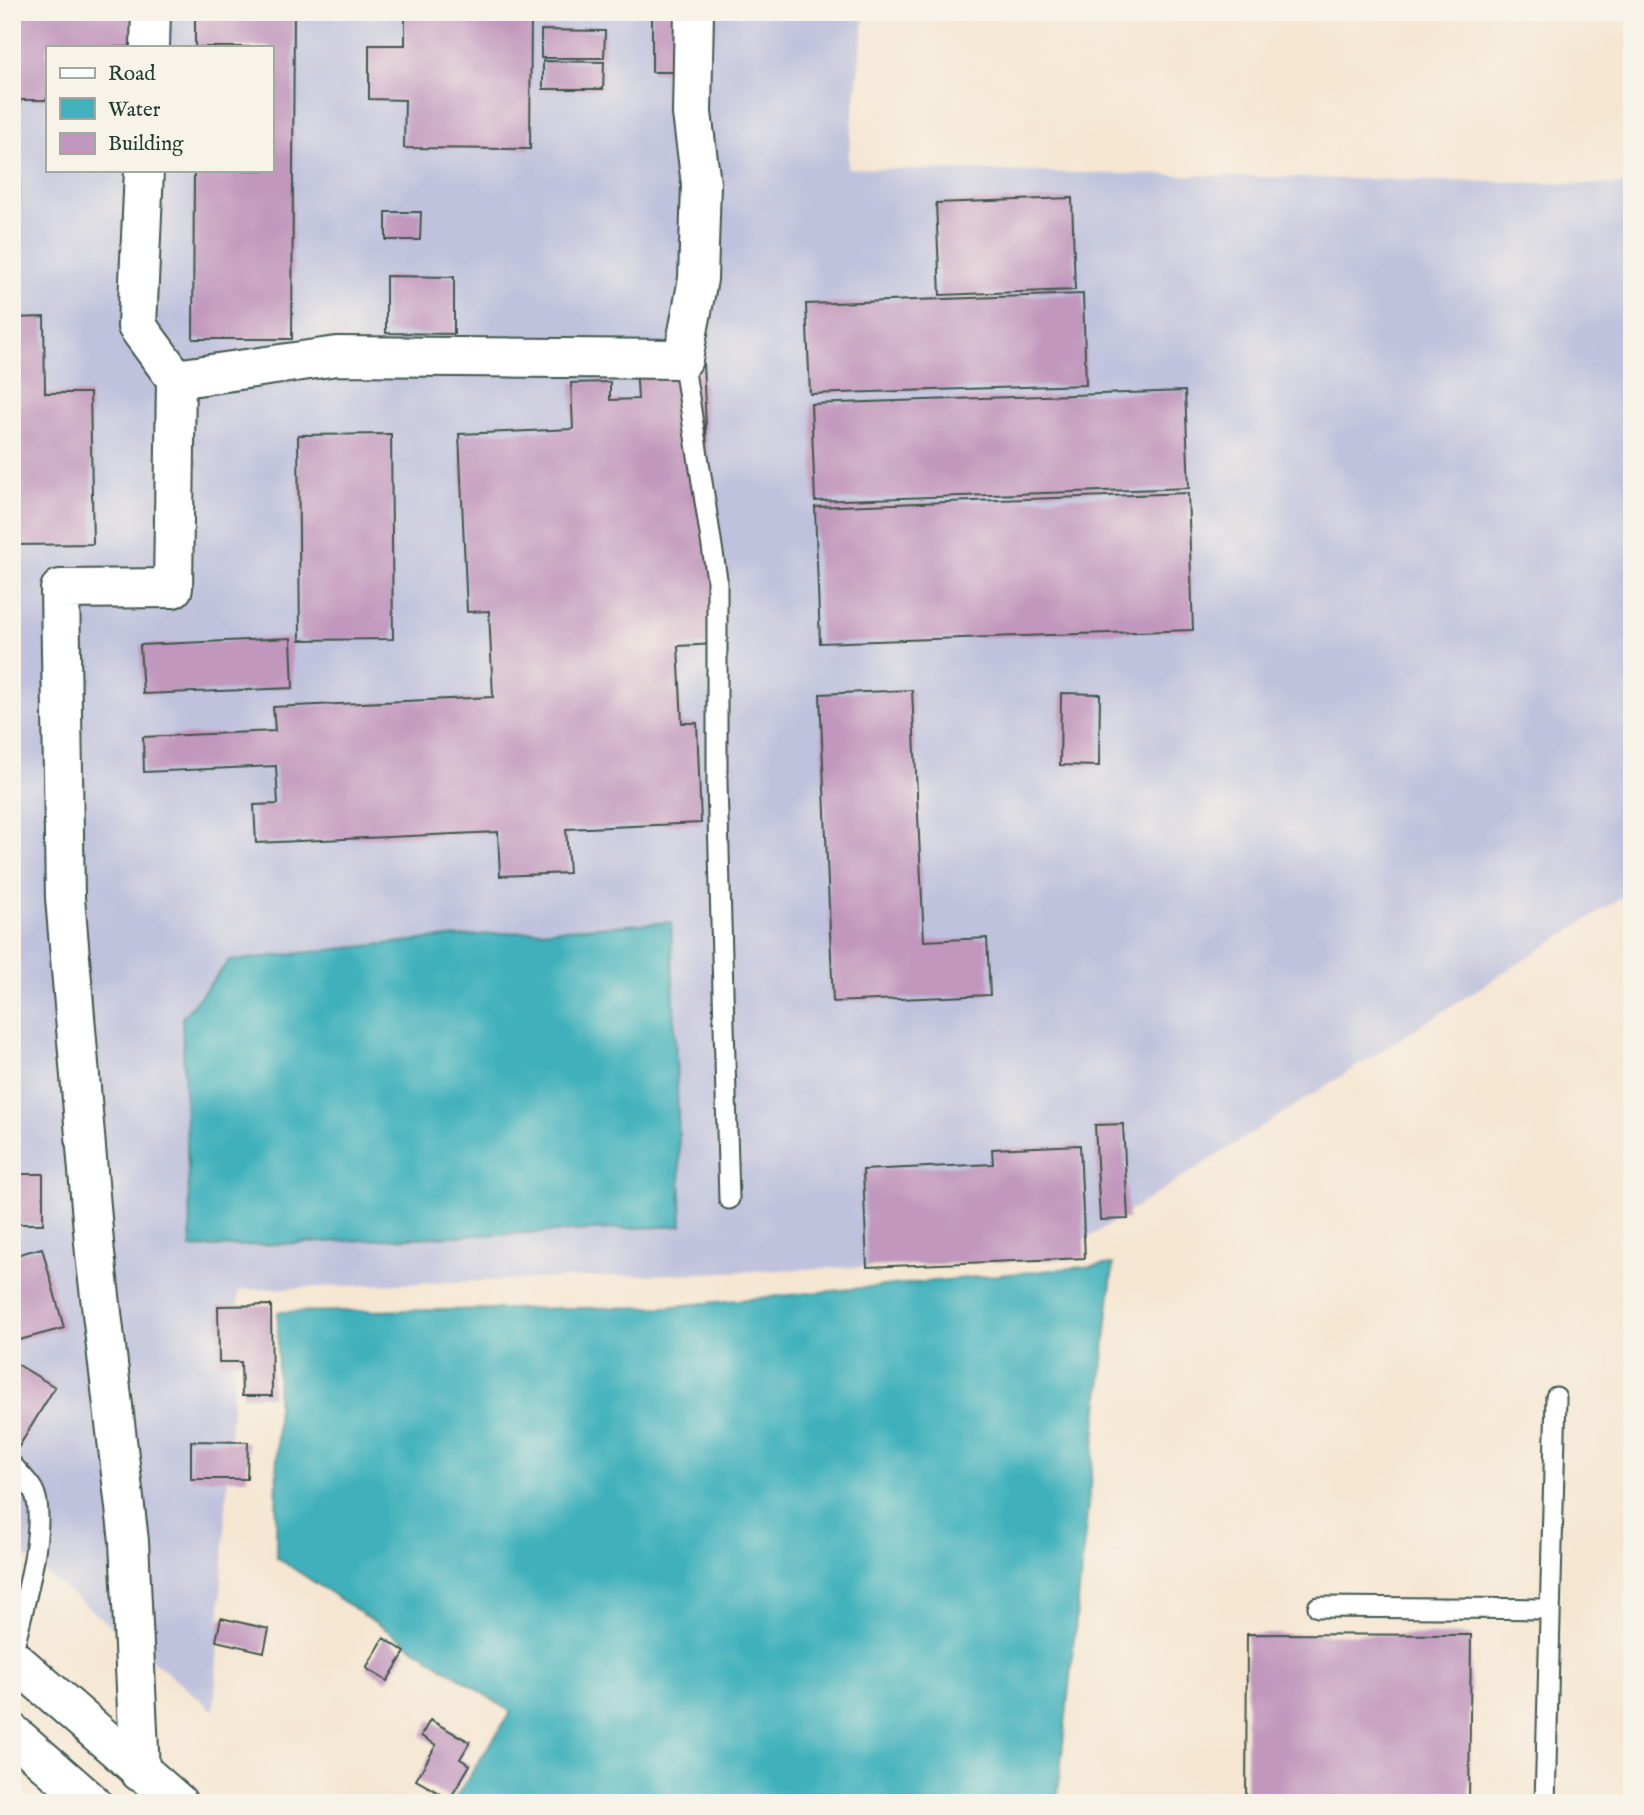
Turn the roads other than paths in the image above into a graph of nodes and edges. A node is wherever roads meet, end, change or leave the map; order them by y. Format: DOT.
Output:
graph roads {
  1 [pos="151,12"];
  2 [pos="694,12"];
  3 [pos="150,46"];
  4 [pos="144,172"];
  5 [pos="683,359"];
  6 [pos="176,379"];
  7 [pos="729,1199"];
  8 [pos="1556,1397"];
  9 [pos="12,1465"];
  10 [pos="1318,1607"];
  11 [pos="1550,1609"];
  12 [pos="12,1656"];
  13 [pos="12,1733"];
  14 [pos="140,1772"];
  15 [pos="92,1803"];
  16 [pos="178,1803"];
  17 [pos="1545,1803"];
  1 -- 3 [label="main road"];
  2 -- 5 [label="main road"];
  4 -- 6 [label="main road"];
  5 -- 6 [label="main road"];
  5 -- 7 [label="lane"];
  6 -- 14 [label="main road"];
  8 -- 11 [label="lane"];
  9 -- 12 [label="lane"];
  10 -- 11 [label="lane"];
  11 -- 17 [label="lane"];
  12 -- 14 [label="main road"];
  13 -- 15 [label="main road"];
  14 -- 16 [label="main road"];
}
